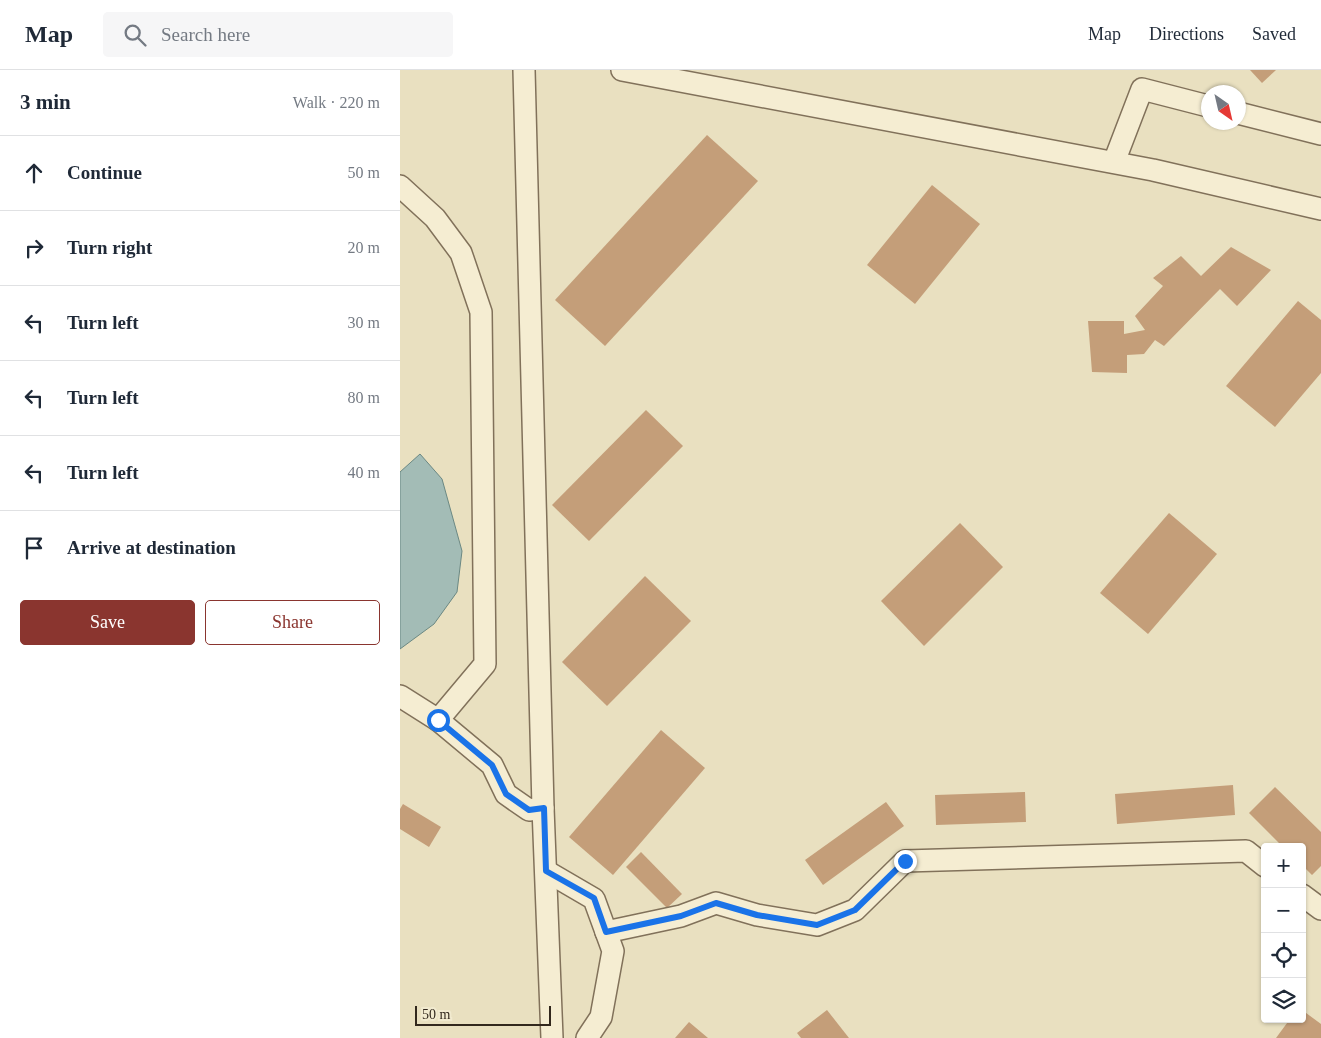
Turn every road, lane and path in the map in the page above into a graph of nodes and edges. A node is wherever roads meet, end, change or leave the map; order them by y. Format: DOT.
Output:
graph roads {
  1 [pos="524,70"];
  2 [pos="622,70"];
  3 [pos="1201,104"];
  4 [pos="1246,115"];
  5 [pos="1321,134"];
  6 [pos="1114,162"];
  7 [pos="400,186"];
  8 [pos="1321,209"];
  9 [pos="400,696"];
  10 [pos="438,720"];
  11 [pos="544,808"];
  12 [pos="1261,863"];
  13 [pos="546,871"];
  14 [pos="1306,898"];
  15 [pos="1321,910"];
  16 [pos="606,932"];
  17 [pos="552,1038"];
  18 [pos="587,1038"];
  1 -- 11 [label="street"];
  2 -- 6 [label="street"];
  3 -- 6 [label="street"];
  4 -- 5 [label="street"];
  6 -- 8 [label="street"];
  7 -- 10 [label="street"];
  9 -- 10 [label="street"];
  10 -- 11 [label="street"];
  11 -- 13 [label="street"];
  12 -- 16 [label="street"];
  13 -- 16 [label="street"];
  13 -- 17 [label="street"];
  14 -- 15 [label="street"];
  16 -- 18 [label="street"];
}
